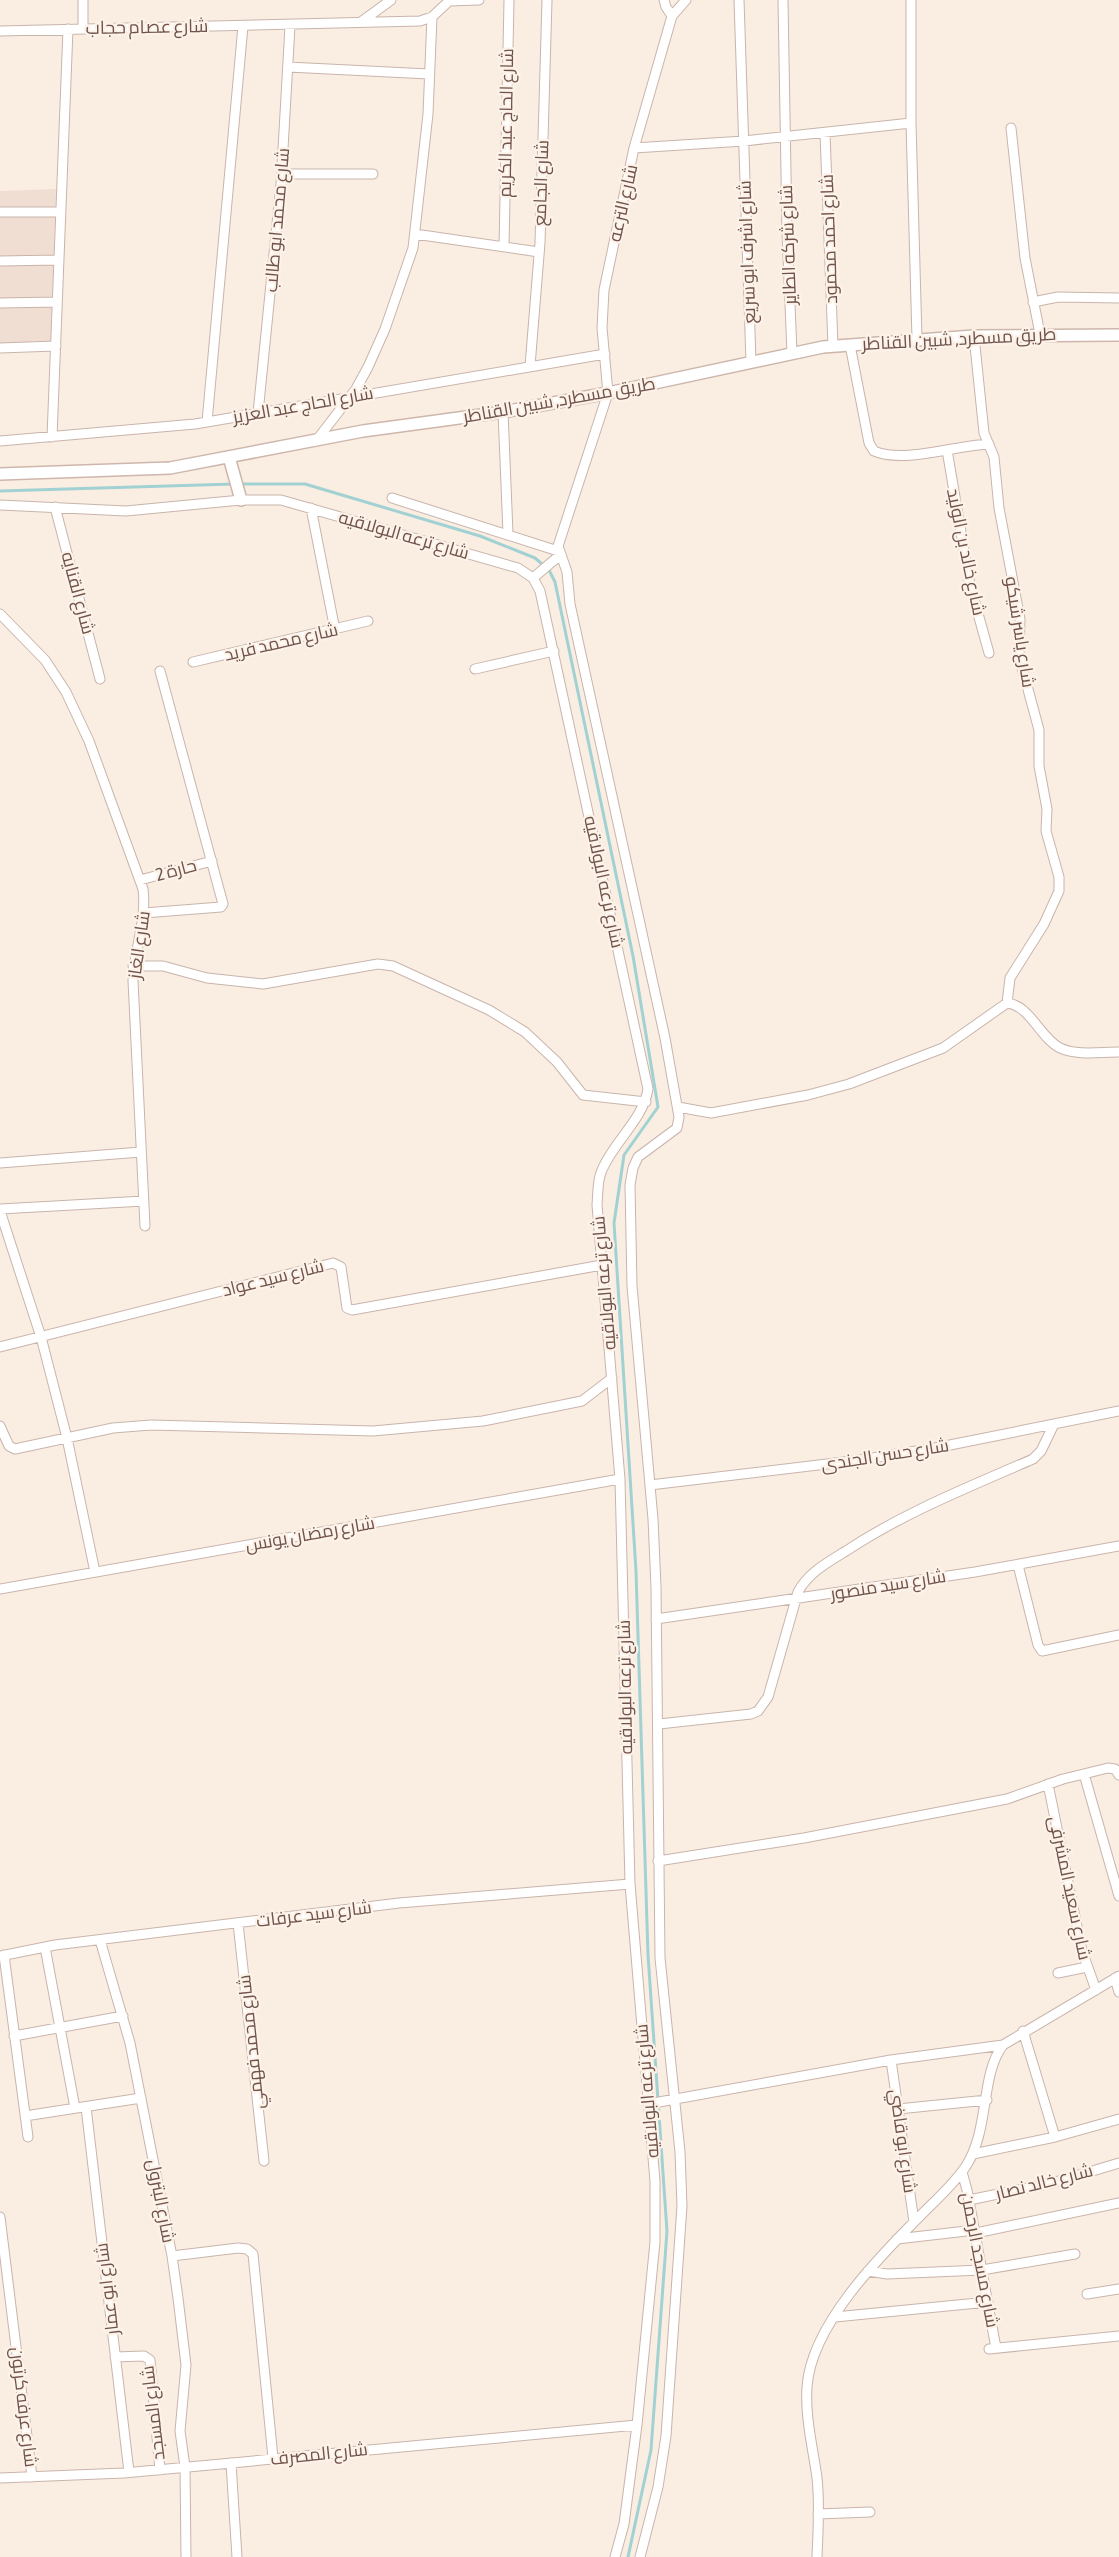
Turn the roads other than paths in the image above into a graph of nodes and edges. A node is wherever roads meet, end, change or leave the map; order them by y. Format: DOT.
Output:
graph roads {
  1 [pos="83,0"];
  2 [pos="391,0"];
  3 [pos="478,0"];
  4 [pos="508,0"];
  5 [pos="547,0"];
  6 [pos="664,0"];
  7 [pos="686,0"];
  8 [pos="739,0"];
  9 [pos="783,0"];
  10 [pos="911,0"];
  11 [pos="672,16"];
  12 [pos="432,17"];
  13 [pos="361,22"];
  14 [pos="243,26"];
  15 [pos="290,26"];
  16 [pos="83,28"];
  17 [pos="68,29"];
  18 [pos="0,31"];
  19 [pos="288,67"];
  20 [pos="430,74"];
  21 [pos="911,123"];
  22 [pos="1011,128"];
  23 [pos="825,132"];
  24 [pos="786,137"];
  25 [pos="744,141"];
  26 [pos="634,148"];
  27 [pos="282,174"];
  28 [pos="373,174"];
  29 [pos="0,212"];
  30 [pos="61,212"];
  31 [pos="415,234"];
  32 [pos="504,246"];
  33 [pos="539,252"];
  34 [pos="59,260"];
  35 [pos="0,261"];
  36 [pos="1119,298"];
  37 [pos="57,302"];
  38 [pos="0,303"];
  39 [pos="1034,306"];
  40 [pos="1039,330"];
  41 [pos="1119,335"];
  42 [pos="974,336"];
  43 [pos="918,339"];
  44 [pos="850,345"];
  45 [pos="56,346"];
  46 [pos="833,346"];
  47 [pos="0,348"];
  48 [pos="792,353"];
  49 [pos="605,358"];
  50 [pos="751,362"];
  51 [pos="530,366"];
  52 [pos="608,388"];
  53 [pos="350,398"];
  54 [pos="503,412"];
  55 [pos="258,413"];
  56 [pos="207,422"];
  57 [pos="52,438"];
  58 [pos="0,441"];
  59 [pos="316,441"];
  60 [pos="989,444"];
  61 [pos="946,450"];
  62 [pos="229,457"];
  63 [pos="0,474"];
  64 [pos="240,497"];
  65 [pos="392,498"];
  66 [pos="0,505"];
  67 [pos="55,507"];
  68 [pos="311,508"];
  69 [pos="508,534"];
  70 [pos="557,555"];
  71 [pos="535,576"];
  72 [pos="0,614"];
  73 [pos="368,621"];
  74 [pos="335,630"];
  75 [pos="554,652"];
  76 [pos="989,653"];
  77 [pos="193,662"];
  78 [pos="475,669"];
  79 [pos="160,671"];
  80 [pos="100,679"];
  81 [pos="212,861"];
  82 [pos="140,880"];
  83 [pos="144,912"];
  84 [pos="133,966"];
  85 [pos="1007,1003"];
  86 [pos="1119,1052"];
  87 [pos="646,1102"];
  88 [pos="678,1107"];
  89 [pos="141,1152"];
  90 [pos="0,1163"];
  91 [pos="144,1200"];
  92 [pos="0,1210"];
  93 [pos="145,1226"];
  94 [pos="602,1265"];
  95 [pos="42,1337"];
  96 [pos="0,1348"];
  97 [pos="612,1378"];
  98 [pos="1119,1411"];
  99 [pos="1054,1424"];
  100 [pos="0,1426"];
  101 [pos="67,1438"];
  102 [pos="620,1479"];
  103 [pos="650,1485"];
  104 [pos="1119,1546"];
  105 [pos="1018,1565"];
  106 [pos="95,1572"];
  107 [pos="0,1589"];
  108 [pos="796,1599"];
  109 [pos="656,1619"];
  110 [pos="1119,1635"];
  111 [pos="659,1724"];
  112 [pos="1084,1774"];
  113 [pos="1119,1775"];
  114 [pos="1048,1784"];
  115 [pos="658,1861"];
  116 [pos="630,1884"];
  117 [pos="1119,1896"];
  118 [pos="238,1923"];
  119 [pos="100,1940"];
  120 [pos="45,1947"];
  121 [pos="2,1955"];
  122 [pos="1087,1967"];
  123 [pos="1058,1973"];
  124 [pos="1117,1977"];
  125 [pos="1096,1990"];
  126 [pos="1119,1992"];
  127 [pos="123,2016"];
  128 [pos="60,2028"];
  129 [pos="1024,2031"];
  130 [pos="14,2036"];
  131 [pos="1003,2045"];
  132 [pos="892,2060"];
  133 [pos="141,2098"];
  134 [pos="674,2099"];
  135 [pos="986,2100"];
  136 [pos="648,2104"];
  137 [pos="86,2106"];
  138 [pos="75,2108"];
  139 [pos="898,2110"];
  140 [pos="25,2116"];
  141 [pos="1119,2119"];
  142 [pos="1055,2136"];
  143 [pos="28,2137"];
  144 [pos="972,2154"];
  145 [pos="264,2161"];
  146 [pos="1119,2164"];
  147 [pos="962,2172"];
  148 [pos="969,2200"];
  149 [pos="1119,2203"];
  150 [pos="0,2217"];
  151 [pos="914,2222"];
  152 [pos="975,2232"];
  153 [pos="897,2238"];
  154 [pos="1075,2254"];
  155 [pos="2,2255"];
  156 [pos="172,2256"];
  157 [pos="982,2270"];
  158 [pos="868,2271"];
  159 [pos="1119,2289"];
  160 [pos="1087,2294"];
  161 [pos="988,2302"];
  162 [pos="835,2317"];
  163 [pos="1119,2336"];
  164 [pos="115,2357"];
  165 [pos="637,2425"];
  166 [pos="272,2458"];
  167 [pos="231,2463"];
  168 [pos="185,2468"];
  169 [pos="160,2470"];
  170 [pos="129,2472"];
  171 [pos="32,2477"];
  172 [pos="0,2478"];
  173 [pos="870,2512"];
  174 [pos="818,2514"];
  175 [pos="186,2557"];
  176 [pos="237,2557"];
  177 [pos="615,2557"];
  178 [pos="640,2557"];
  179 [pos="817,2557"];
  1 -- 16 [label="street"];
  2 -- 13 [label="street"];
  3 -- 12 [label="street"];
  4 -- 32 [label="street, شارع الحاج عبد الكريم"];
  5 -- 33 [label="street, شارع الجامع"];
  6 -- 11 [label="street"];
  7 -- 11 [label="street, شارع الترعه"];
  8 -- 25 [label="street, شارع اشرف ابو سريع"];
  9 -- 24 [label="street, شارع شركه الطاير"];
  10 -- 21 [label="street"];
  11 -- 26 [label="street, شارع الترعه"];
  12 -- 13 [label="street, شارع عصام حجاب"];
  12 -- 20 [label="street"];
  13 -- 15 [label="street, شارع عصام حجاب"];
  14 -- 15 [label="street, شارع عصام حجاب"];
  14 -- 16 [label="street, شارع عصام حجاب"];
  14 -- 56 [label="street"];
  15 -- 19 [label="street, شارع محمد ابو طالب"];
  16 -- 17 [label="street, شارع عصام حجاب"];
  17 -- 18 [label="street"];
  17 -- 30 [label="street, شارع عصام حجاب"];
  19 -- 20 [label="street"];
  19 -- 27 [label="street, شارع محمد ابو طالب"];
  20 -- 31 [label="street"];
  21 -- 23 [label="street"];
  21 -- 43 [label="street"];
  22 -- 39 [label="street"];
  23 -- 24 [label="street"];
  23 -- 46 [label="street, شارع احمد محمود"];
  24 -- 25 [label="street"];
  24 -- 48 [label="street, شارع شركه الطاير"];
  25 -- 26 [label="street"];
  25 -- 50 [label="street, شارع اشرف ابو سريع"];
  26 -- 49 [label="street, شارع الترعه"];
  27 -- 28 [label="street"];
  27 -- 55 [label="street, شارع محمد ابو طالب"];
  29 -- 30 [label="street"];
  30 -- 34 [label="street, شارع عصام حجاب"];
  31 -- 32 [label="street"];
  31 -- 53 [label="street"];
  32 -- 33 [label="street"];
  33 -- 51 [label="street, شارع الجامع"];
  34 -- 35 [label="street"];
  34 -- 37 [label="street, شارع عصام حجاب"];
  36 -- 39 [label="street"];
  37 -- 38 [label="street"];
  37 -- 45 [label="street, شارع عصام حجاب"];
  39 -- 40 [label="street"];
  40 -- 41 [label="main road, طريق مسطرد, شبين القناطر"];
  40 -- 42 [label="main road, طريق مسطرد, شبين القناطر"];
  42 -- 43 [label="main road, طريق مسطرد, شبين القناطر"];
  42 -- 60 [label="street, شارع ياسر شيكو"];
  43 -- 44 [label="main road, طريق مسطرد, شبين القناطر"];
  44 -- 46 [label="main road, طريق مسطرد, شبين القناطر"];
  44 -- 61 [label="street"];
  45 -- 47 [label="street"];
  45 -- 57 [label="street, شارع عصام حجاب"];
  46 -- 48 [label="main road, طريق مسطرد, شبين القناطر"];
  48 -- 50 [label="main road, طريق مسطرد, شبين القناطر"];
  49 -- 51 [label="street, شارع الحاج عبد العزيز"];
  49 -- 52 [label="street, شارع الترعه"];
  50 -- 52 [label="main road, طريق مسطرد, شبين القناطر"];
  51 -- 53 [label="street, شارع الحاج عبد العزيز"];
  52 -- 54 [label="main road, طريق مسطرد, شبين القناطر"];
  52 -- 70 [label="street"];
  53 -- 55 [label="street, شارع الحاج عبد العزيز"];
  53 -- 59 [label="street"];
  54 -- 59 [label="main road, طريق مسطرد, شبين القناطر"];
  54 -- 69 [label="street"];
  55 -- 56 [label="street, شارع الحاج عبد العزيز"];
  56 -- 57 [label="street, شارع الحاج عبد العزيز"];
  57 -- 58 [label="street, شارع الحاج عبد العزيز"];
  59 -- 62 [label="main road, طريق مسطرد, شبين القناطر"];
  60 -- 61 [label="street"];
  60 -- 85 [label="street, شارع ياسر شيكو"];
  61 -- 76 [label="street, شارع خالد بن الوليد"];
  62 -- 63 [label="main road, طريق مسطرد, شبين القناطر"];
  62 -- 64 [label="main road"];
  64 -- 67 [label="street, شارع ترعه البولاقيه"];
  64 -- 68 [label="street, شارع ترعه البولاقيه"];
  65 -- 69 [label="street"];
  66 -- 67 [label="street, شارع ترعه البولاقيه"];
  67 -- 80 [label="street, شارع القنايه"];
  68 -- 71 [label="street, شارع ترعه البولاقيه"];
  68 -- 74 [label="street"];
  69 -- 70 [label="street"];
  70 -- 71 [label="street"];
  70 -- 88 [label="street, شارع ترعه البولاقيه"];
  71 -- 75 [label="street, شارع ترعه البولاقيه"];
  72 -- 82 [label="street, شارع الغاز"];
  73 -- 74 [label="street, شارع محمد فريد"];
  74 -- 77 [label="street, شارع محمد فريد"];
  75 -- 78 [label="street"];
  75 -- 87 [label="street, شارع ترعه البولاقيه"];
  79 -- 81 [label="street"];
  81 -- 82 [label="street, حارة 2"];
  81 -- 83 [label="street"];
  82 -- 83 [label="street, شارع الغاز"];
  83 -- 84 [label="street, شارع الغاز"];
  84 -- 87 [label="street"];
  84 -- 89 [label="street, شارع الغاز"];
  85 -- 86 [label="street"];
  85 -- 88 [label="street"];
  87 -- 94 [label="street, شارع ترعه البولاقيه"];
  88 -- 103 [label="street, شارع ترعه البولاقيه"];
  89 -- 90 [label="street"];
  89 -- 91 [label="street, شارع الغاز"];
  91 -- 92 [label="street"];
  91 -- 93 [label="street, شارع الغاز"];
  92 -- 95 [label="street"];
  94 -- 95 [label="street, شارع سيد عواد"];
  94 -- 97 [label="street, شارع ترعه البولاقيه"];
  95 -- 96 [label="street, شارع سيد عواد"];
  95 -- 101 [label="street"];
  97 -- 101 [label="street"];
  97 -- 102 [label="street, شارع ترعه البولاقيه"];
  98 -- 99 [label="street, شارع حسن الجندى"];
  99 -- 103 [label="street, شارع حسن الجندى"];
  99 -- 108 [label="street"];
  100 -- 101 [label="street"];
  101 -- 106 [label="street"];
  102 -- 106 [label="street, شارع رمضان يونس"];
  102 -- 116 [label="street, شارع ترعه البولاقيه"];
  103 -- 109 [label="street, شارع ترعه البولاقيه"];
  104 -- 105 [label="street, شارع سيد منصور"];
  105 -- 108 [label="street, شارع سيد منصور"];
  105 -- 110 [label="street"];
  106 -- 107 [label="street, شارع رمضان يونس"];
  108 -- 109 [label="street, شارع سيد منصور"];
  108 -- 111 [label="street"];
  109 -- 111 [label="street, شارع ترعه البولاقيه"];
  111 -- 115 [label="street, شارع ترعه البولاقيه"];
  112 -- 113 [label="street"];
  112 -- 114 [label="street"];
  112 -- 117 [label="street"];
  114 -- 115 [label="street"];
  114 -- 122 [label="street, شارع سعيد المشرفى"];
  115 -- 134 [label="street, شارع ترعه البولاقيه"];
  116 -- 118 [label="street, شارع سيد عرفات"];
  116 -- 136 [label="street, شارع ترعه البولاقيه"];
  118 -- 119 [label="street, شارع سيد عرفات"];
  118 -- 145 [label="street, شارع محمد فهمي"];
  119 -- 120 [label="street, شارع سيد عرفات"];
  119 -- 127 [label="street, شارع البترول"];
  120 -- 121 [label="street, شارع سيد عرفات"];
  120 -- 128 [label="street"];
  121 -- 130 [label="street"];
  122 -- 123 [label="street"];
  122 -- 125 [label="street, شارع سعيد المشرفى"];
  124 -- 125 [label="street"];
  124 -- 126 [label="street"];
  125 -- 129 [label="street"];
  127 -- 128 [label="street"];
  127 -- 133 [label="street, شارع البترول"];
  128 -- 130 [label="street"];
  128 -- 138 [label="street"];
  129 -- 131 [label="street"];
  129 -- 142 [label="street"];
  130 -- 140 [label="street"];
  131 -- 132 [label="street"];
  131 -- 135 [label="street"];
  132 -- 134 [label="street"];
  132 -- 139 [label="street, شارع ابو قاضي"];
  133 -- 137 [label="street"];
  133 -- 156 [label="street, شارع البترول"];
  134 -- 136 [label="street"];
  134 -- 178 [label="street, شارع ترعه البولاقيه"];
  135 -- 139 [label="street"];
  135 -- 144 [label="street"];
  136 -- 165 [label="street, شارع ترعه البولاقيه"];
  137 -- 138 [label="street"];
  137 -- 164 [label="street, شارع ابو عمار"];
  138 -- 140 [label="street"];
  139 -- 151 [label="street, شارع ابو قاضي"];
  140 -- 143 [label="street"];
  141 -- 142 [label="street"];
  142 -- 144 [label="street"];
  144 -- 147 [label="street"];
  146 -- 148 [label="street, شارع خالد نصار"];
  147 -- 148 [label="street, شارع مسجد الرحمن"];
  147 -- 151 [label="street"];
  148 -- 152 [label="street, شارع مسجد الرحمن"];
  149 -- 152 [label="street"];
  150 -- 155 [label="street, شارع عرفه كرتون"];
  151 -- 153 [label="street"];
  152 -- 153 [label="street"];
  152 -- 157 [label="street, شارع مسجد الرحمن"];
  153 -- 158 [label="street"];
  154 -- 157 [label="street"];
  155 -- 171 [label="street, شارع عرفه كرتون"];
  156 -- 166 [label="street"];
  156 -- 168 [label="street, شارع البترول"];
  157 -- 158 [label="street"];
  157 -- 161 [label="street, شارع مسجد الرحمن"];
  158 -- 162 [label="street"];
  159 -- 160 [label="street"];
  161 -- 162 [label="street"];
  161 -- 163 [label="street, شارع مسجد الرحمن"];
  162 -- 174 [label="street"];
  164 -- 169 [label="street, شارع المسجد"];
  164 -- 170 [label="street, شارع ابو عمار"];
  165 -- 166 [label="street, شارع المصرف"];
  165 -- 177 [label="street, شارع ترعه البولاقيه"];
  166 -- 167 [label="street, شارع المصرف"];
  167 -- 168 [label="street, شارع المصرف"];
  167 -- 176 [label="street"];
  168 -- 169 [label="street, شارع المصرف"];
  168 -- 175 [label="street, شارع البترول"];
  169 -- 170 [label="street, شارع المصرف"];
  170 -- 171 [label="street, شارع المصرف"];
  171 -- 172 [label="street, شارع المصرف"];
  173 -- 174 [label="street"];
  174 -- 179 [label="street"];
}
